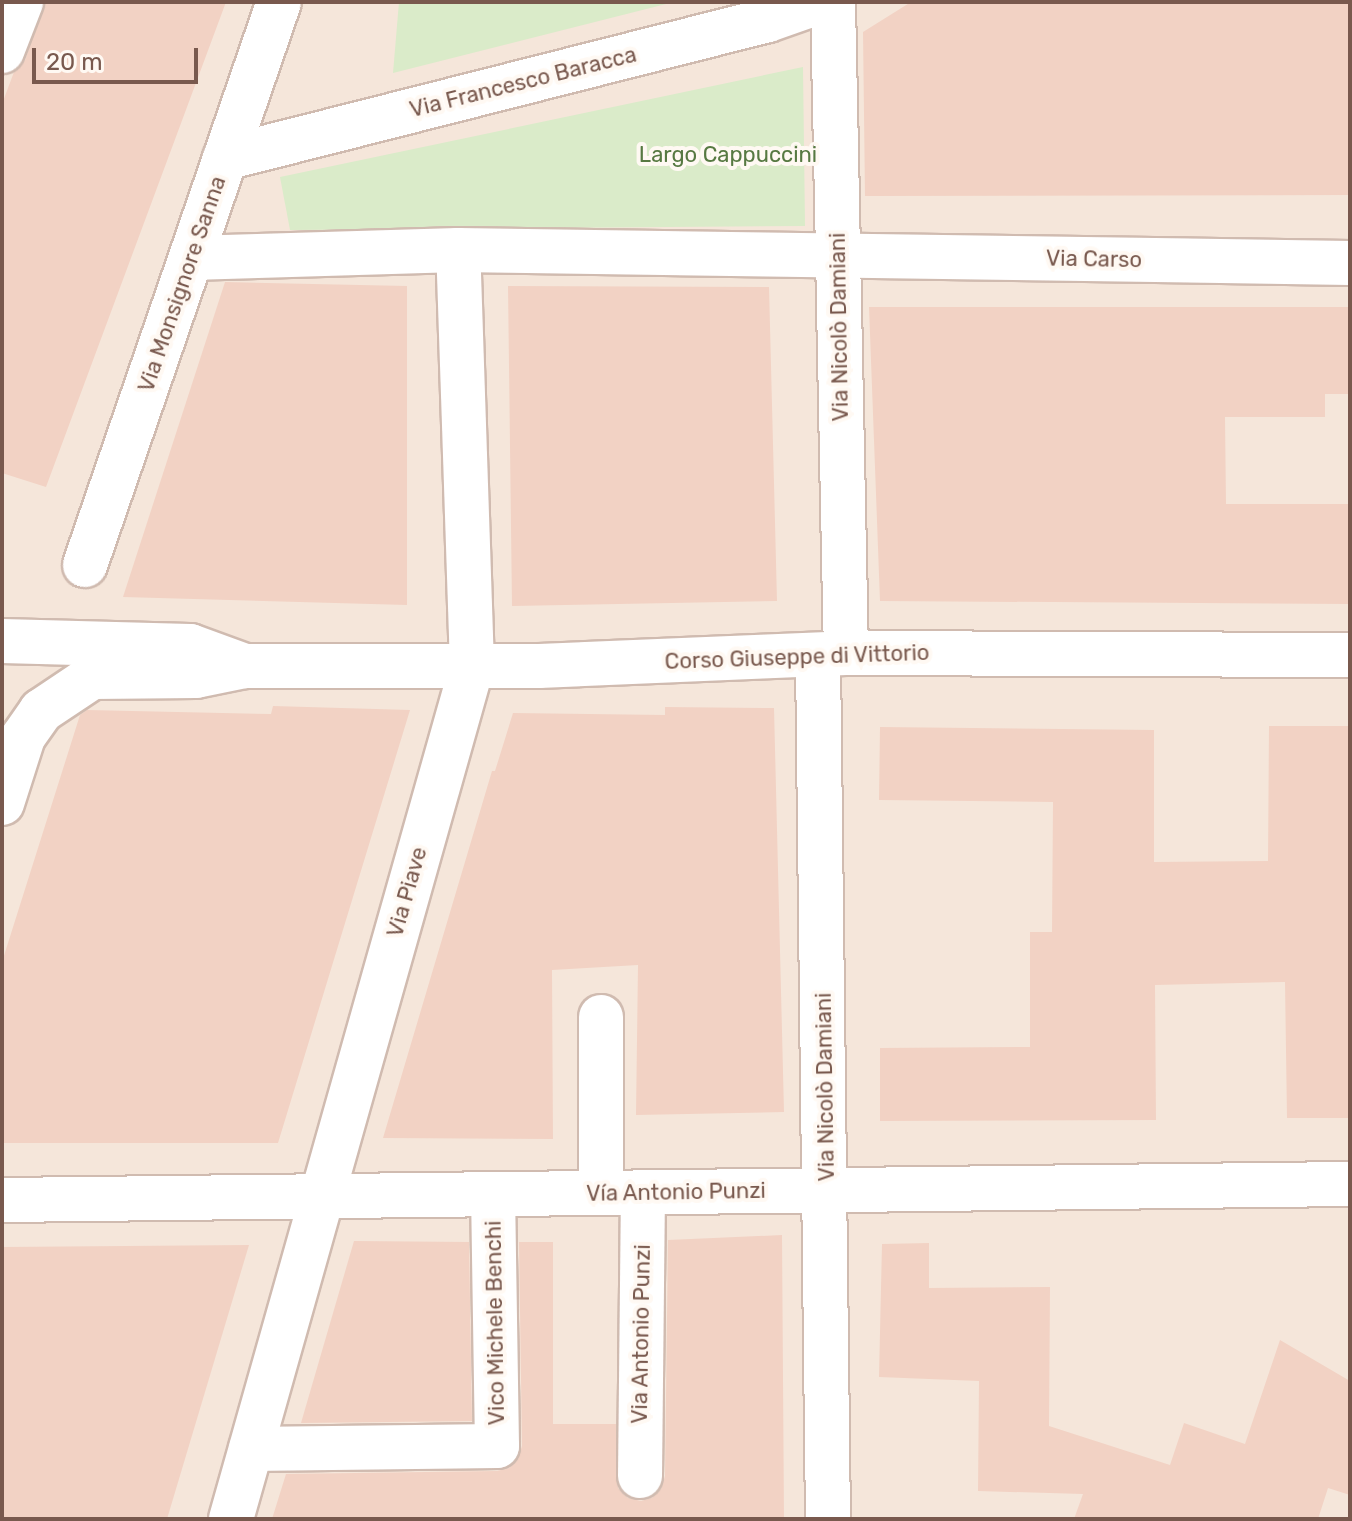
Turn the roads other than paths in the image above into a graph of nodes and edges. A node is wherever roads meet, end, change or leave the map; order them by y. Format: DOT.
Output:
graph roads {
  1 [pos="21,2"];
  2 [pos="279,2"];
  3 [pos="819,2"];
  4 [pos="833,2"];
  5 [pos="2,51"];
  6 [pos="225,158"];
  7 [pos="458,250"];
  8 [pos="838,254"];
  9 [pos="191,258"];
  10 [pos="1350,263"];
  11 [pos="85,565"];
  12 [pos="2,641"];
  13 [pos="832,654"];
  14 [pos="1350,655"];
  15 [pos="245,666"];
  16 [pos="472,666"];
  17 [pos="2,803"];
  18 [pos="601,1017"];
  19 [pos="1350,1184"];
  20 [pos="827,1190"];
  21 [pos="601,1193"];
  22 [pos="643,1193"];
  23 [pos="493,1195"];
  24 [pos="321,1196"];
  25 [pos="2,1200"];
  26 [pos="251,1449"];
  27 [pos="640,1476"];
  28 [pos="231,1519"];
  29 [pos="828,1519"];
  1 -- 5 [label="street"];
  2 -- 6 [label="street, Via Monsignore Sanna"];
  3 -- 6 [label="street, Via Francesco Baracca"];
  4 -- 8 [label="street, Via Nicolò Damiani"];
  6 -- 9 [label="street, Via Monsignore Sanna"];
  7 -- 8 [label="street"];
  7 -- 9 [label="street"];
  7 -- 16 [label="street, Via Piave"];
  8 -- 10 [label="street, Via Carso"];
  8 -- 13 [label="street, Via Nicolò Damiani"];
  9 -- 11 [label="street, Via Monsignore Sanna"];
  12 -- 15 [label="street"];
  13 -- 14 [label="street, Corso Giuseppe di Vittorio"];
  13 -- 16 [label="street, Corso Giuseppe di Vittorio"];
  13 -- 20 [label="street, Via Nicolò Damiani"];
  15 -- 16 [label="street, Corso Giuseppe di Vittorio"];
  15 -- 17 [label="street"];
  16 -- 24 [label="street, Via Piave"];
  18 -- 21 [label="street"];
  19 -- 20 [label="street, Vía Antonio Punzi"];
  20 -- 22 [label="street, Vía Antonio Punzi"];
  20 -- 29 [label="street, Via Nicolò Damiani"];
  21 -- 22 [label="street, Vía Antonio Punzi"];
  21 -- 23 [label="street, Vía Antonio Punzi"];
  22 -- 27 [label="street, Via Antonio Punzi"];
  23 -- 24 [label="street, Vía Antonio Punzi"];
  23 -- 26 [label="street, Vico Michele Benchi"];
  24 -- 25 [label="street, Vía Antonio Punzi"];
  24 -- 26 [label="street, Via Piave"];
  26 -- 28 [label="street, Via Piave"];
}
